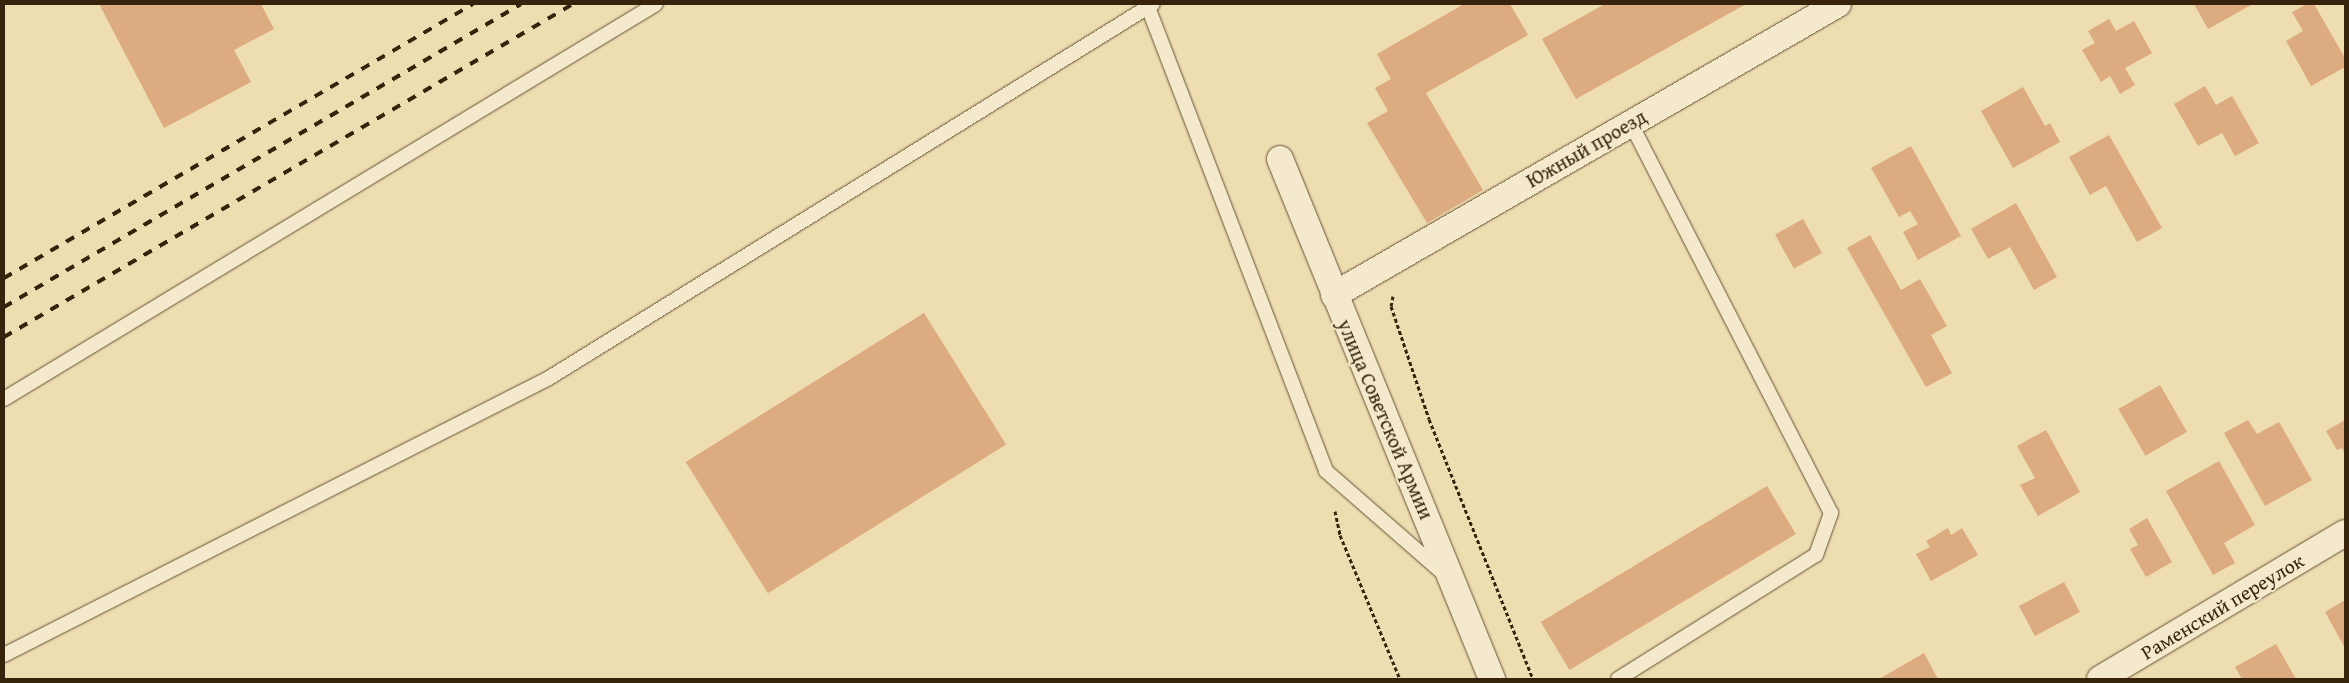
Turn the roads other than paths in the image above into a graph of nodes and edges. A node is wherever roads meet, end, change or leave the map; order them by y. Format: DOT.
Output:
graph roads {
  1 [pos="656,4"];
  2 [pos="1838,4"];
  3 [pos="1151,6"];
  4 [pos="1630,122"];
  5 [pos="1280,158"];
  6 [pos="1334,295"];
  7 [pos="4,399"];
  8 [pos="2345,533"];
  9 [pos="1455,584"];
  10 [pos="4,655"];
  11 [pos="1492,679"];
  12 [pos="1618,679"];
  13 [pos="2100,679"];
  1 -- 7 [label="lane"];
  2 -- 4 [label="street, Южный проезд"];
  3 -- 9 [label="lane"];
  3 -- 10 [label="lane"];
  4 -- 6 [label="street, Южный проезд"];
  4 -- 12 [label="lane"];
  5 -- 6 [label="street, улица Советской Армии"];
  6 -- 9 [label="street, улица Советской Армии"];
  8 -- 13 [label="street, Раменский переулок"];
  9 -- 11 [label="street, улица Советской Армии"];
}
